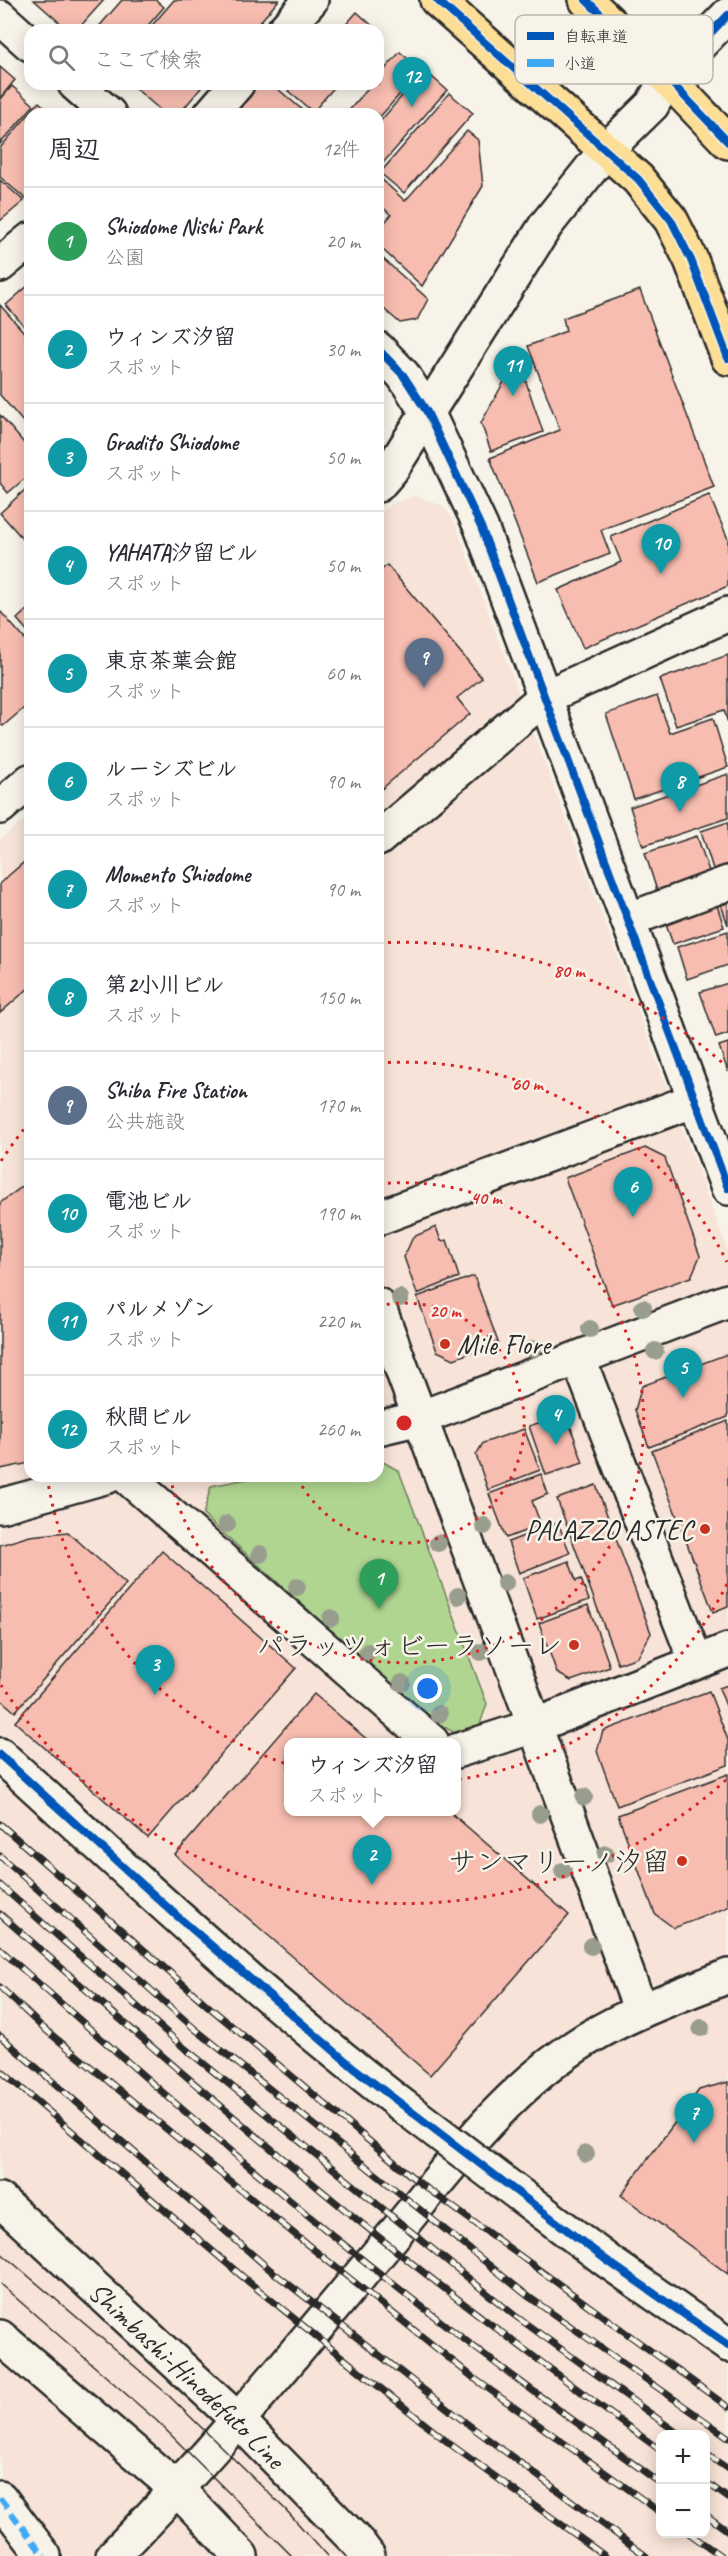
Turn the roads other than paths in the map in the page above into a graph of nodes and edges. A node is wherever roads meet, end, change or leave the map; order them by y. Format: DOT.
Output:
graph roads {
  1 [pos="311,0"];
  2 [pos="436,0"];
  3 [pos="586,0"];
  4 [pos="602,15"];
  5 [pos="728,15"];
  6 [pos="0,17"];
  7 [pos="289,24"];
  8 [pos="713,30"];
  9 [pos="24,39"];
  10 [pos="515,70"];
  11 [pos="531,84"];
  12 [pos="664,84"];
  13 [pos="673,84"];
  14 [pos="82,90"];
  15 [pos="232,90"];
  16 [pos="102,108"];
  17 [pos="216,108"];
  18 [pos="728,142"];
  19 [pos="606,150"];
  20 [pos="24,245"];
  21 [pos="0,265"];
  22 [pos="384,355"];
  23 [pos="728,358"];
  24 [pos="427,412"];
  25 [pos="384,479"];
  26 [pos="728,614"];
  27 [pos="545,698"];
  28 [pos="24,786"];
  29 [pos="0,807"];
  30 [pos="384,833"];
  31 [pos="728,883"];
  32 [pos="628,920"];
  33 [pos="694,1100"];
  34 [pos="728,1188"];
  35 [pos="384,1216"];
  36 [pos="728,1301"];
  37 [pos="384,1321"];
  38 [pos="579,1360"];
  39 [pos="420,1418"];
  40 [pos="384,1427"];
  41 [pos="86,1482"];
  42 [pos="133,1482"];
  43 [pos="0,1506"];
  44 [pos="728,1650"];
  45 [pos="696,1662"];
  46 [pos="534,1726"];
  47 [pos="426,1738"];
  48 [pos="461,1749"];
  49 [pos="0,1755"];
  50 [pos="728,1976"];
  51 [pos="641,2011"];
  52 [pos="0,2200"];
  53 [pos="0,2337"];
  54 [pos="728,2345"];
  55 [pos="239,2421"];
  56 [pos="177,2489"];
  57 [pos="0,2498"];
  58 [pos="44,2556"];
  59 [pos="113,2556"];
  60 [pos="241,2556"];
  61 [pos="368,2556"];
  1 -- 7 [label="street"];
  2 -- 10 [label="highway"];
  3 -- 4 [label="highway"];
  5 -- 8 [label="street"];
  6 -- 9 [label="street"];
  11 -- 19 [label="highway"];
  12 -- 19 [label="street"];
  13 -- 18 [label="highway"];
  14 -- 16 [label="street"];
  15 -- 17 [label="street"];
  19 -- 23 [label="highway"];
  19 -- 24 [label="street"];
  20 -- 21 [label="street"];
  22 -- 24 [label="street"];
  24 -- 25 [label="street"];
  24 -- 27 [label="street"];
  26 -- 27 [label="street"];
  27 -- 30 [label="street"];
  27 -- 32 [label="street"];
  28 -- 29 [label="street"];
  31 -- 32 [label="street"];
  32 -- 33 [label="street"];
  33 -- 34 [label="street"];
  33 -- 35 [label="street"];
  36 -- 38 [label="street"];
  37 -- 39 [label="street"];
  38 -- 39 [label="street"];
  38 -- 45 [label="street"];
  39 -- 40 [label="street"];
  39 -- 46 [label="street"];
  41 -- 43 [label="street"];
  42 -- 47 [label="street"];
  44 -- 45 [label="street"];
  45 -- 46 [label="street"];
  46 -- 48 [label="street"];
  46 -- 51 [label="street"];
  49 -- 54 [label="street, bridge"];
  50 -- 51 [label="street"];
  51 -- 55 [label="street"];
  52 -- 55 [label="street, Shimbashi-Hinodefuto Line"];
  53 -- 56 [label="street"];
  55 -- 56 [label="street"];
  55 -- 61 [label="street, Shimbashi-Hinodefuto Line"];
  56 -- 59 [label="street"];
  56 -- 60 [label="street"];
  57 -- 58 [label="street"];
}
